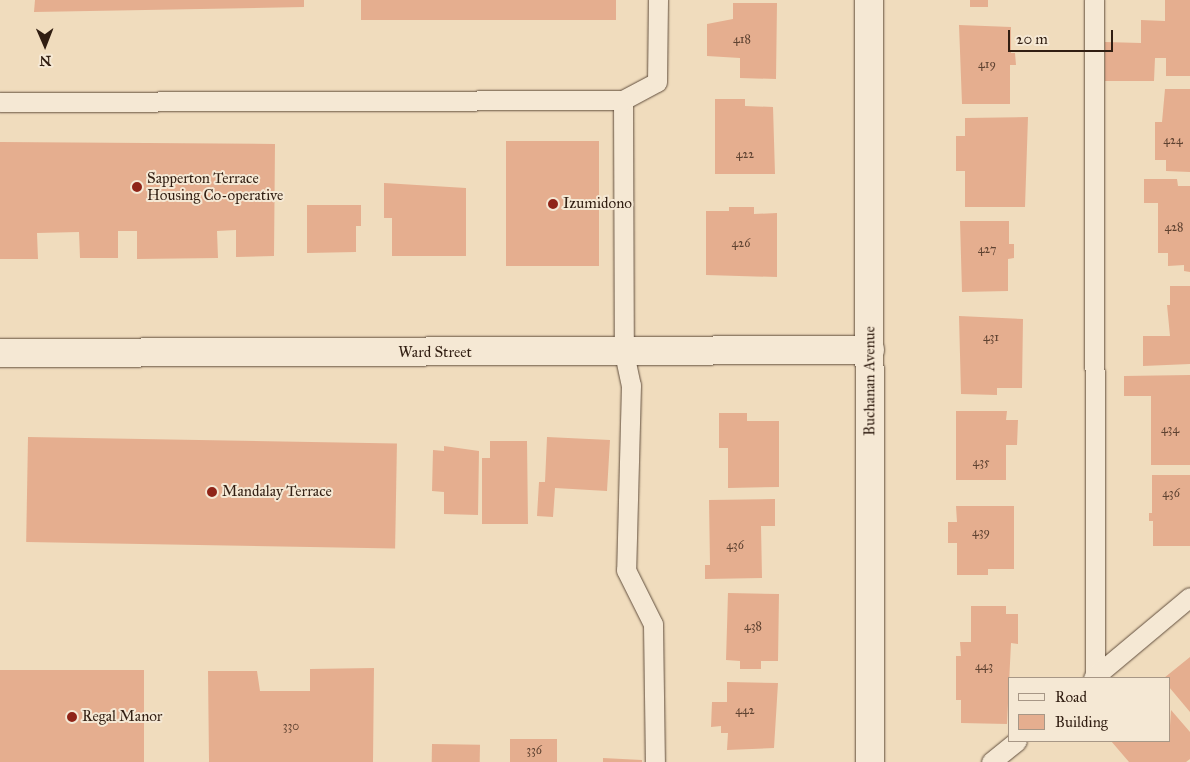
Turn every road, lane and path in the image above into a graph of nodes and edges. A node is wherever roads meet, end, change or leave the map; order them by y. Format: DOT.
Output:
graph roads {
  1 [pos="658,0"];
  2 [pos="869,0"];
  3 [pos="1094,0"];
  4 [pos="623,100"];
  5 [pos="0,102"];
  6 [pos="870,350"];
  7 [pos="0,353"];
  8 [pos="624,353"];
  9 [pos="1190,597"];
  10 [pos="1094,677"];
  11 [pos="1095,677"];
  12 [pos="1016,742"];
  13 [pos="655,762"];
  14 [pos="870,762"];
  15 [pos="991,762"];
  1 -- 4 [label="lane"];
  2 -- 6 [label="street, Buchanan Avenue"];
  3 -- 10 [label="lane"];
  4 -- 5 [label="lane"];
  4 -- 8 [label="lane"];
  6 -- 8 [label="street, Ward Street"];
  6 -- 14 [label="street, Buchanan Avenue"];
  7 -- 8 [label="street, Ward Street"];
  8 -- 13 [label="lane"];
  9 -- 11 [label="lane"];
  12 -- 15 [label="lane"];
}
